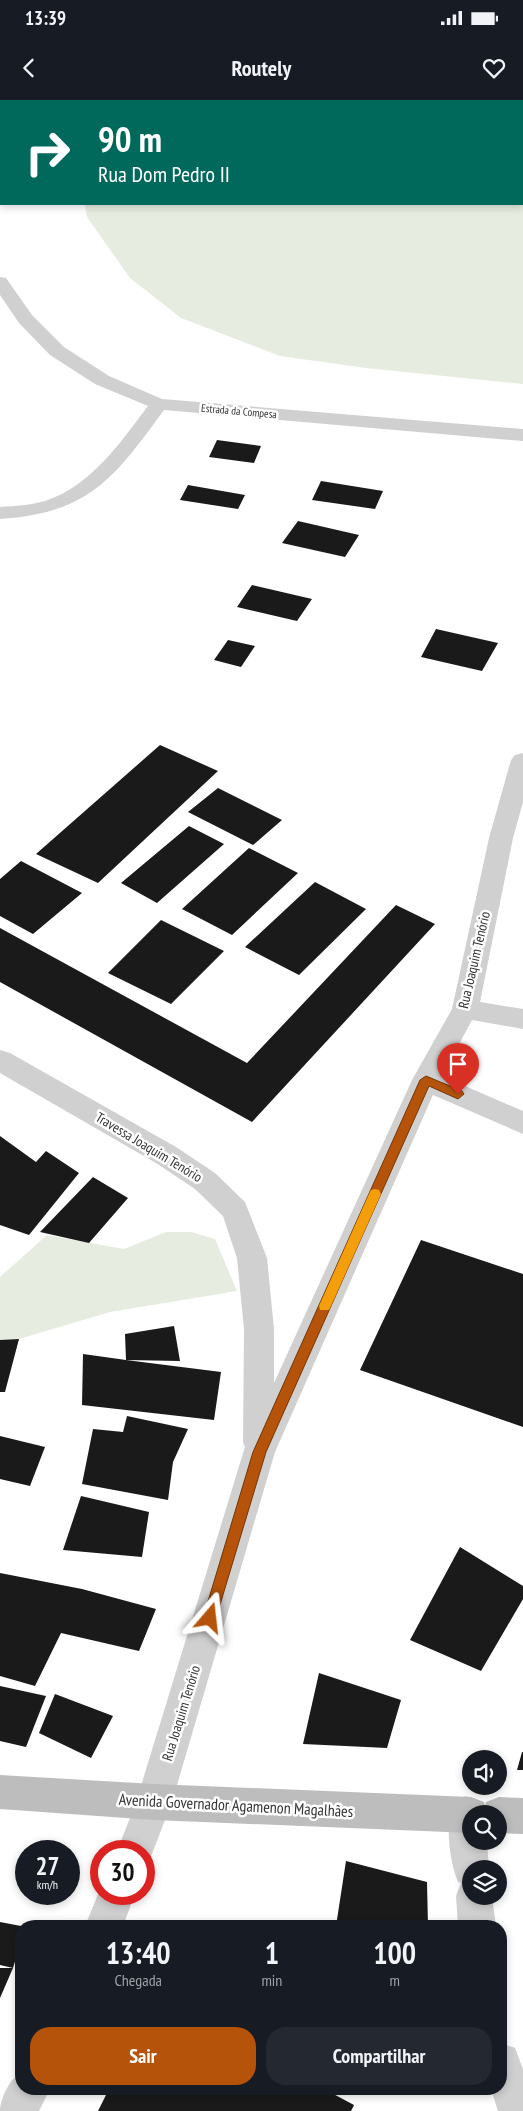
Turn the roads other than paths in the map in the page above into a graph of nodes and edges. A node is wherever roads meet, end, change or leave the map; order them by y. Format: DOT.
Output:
graph roads {
  1 [pos="0,282"];
  2 [pos="159,404"];
  3 [pos="523,435"];
  4 [pos="0,513"];
  5 [pos="523,760"];
  6 [pos="512,835"];
  7 [pos="464,1009"];
  8 [pos="523,1020"];
  9 [pos="0,1060"];
  10 [pos="426,1080"];
  11 [pos="523,1122"];
  12 [pos="259,1452"];
  13 [pos="0,1792"];
  14 [pos="154,1802"];
  15 [pos="462,1814"];
  16 [pos="507,1816"];
  17 [pos="523,1816"];
  18 [pos="139,1840"];
  19 [pos="113,1905"];
  20 [pos="475,1905"];
  21 [pos="106,1920"];
  22 [pos="476,1920"];
  23 [pos="507,2079"];
  24 [pos="26,2095"];
  25 [pos="17,2111"];
  26 [pos="518,2111"];
  1 -- 2 [label="street, Estrada da Compesa"];
  2 -- 3 [label="street, Estrada da Compesa"];
  2 -- 4 [label="street"];
  5 -- 6 [label="street, Rua Joaquim Tenório"];
  6 -- 7 [label="street, Rua Joaquim Tenório"];
  7 -- 8 [label="street"];
  7 -- 10 [label="street, Rua Joaquim Tenório"];
  9 -- 12 [label="street, Travessa Joaquim Tenório"];
  10 -- 11 [label="street"];
  10 -- 12 [label="street, Rua Joaquim Tenório"];
  12 -- 14 [label="street, Rua Joaquim Tenório"];
  13 -- 14 [label="main road, Avenida Governador Agamenon Magalhães"];
  14 -- 15 [label="main road, Avenida Governador Agamenon Magalhães"];
  14 -- 18 [label="street, Rua Joaquim Tenório"];
  16 -- 17 [label="main road, Avenida Governador Agamenon Magalhães"];
  19 -- 21 [label="street"];
  20 -- 22 [label="street"];
  23 -- 26 [label="street"];
  24 -- 25 [label="street"];
}
